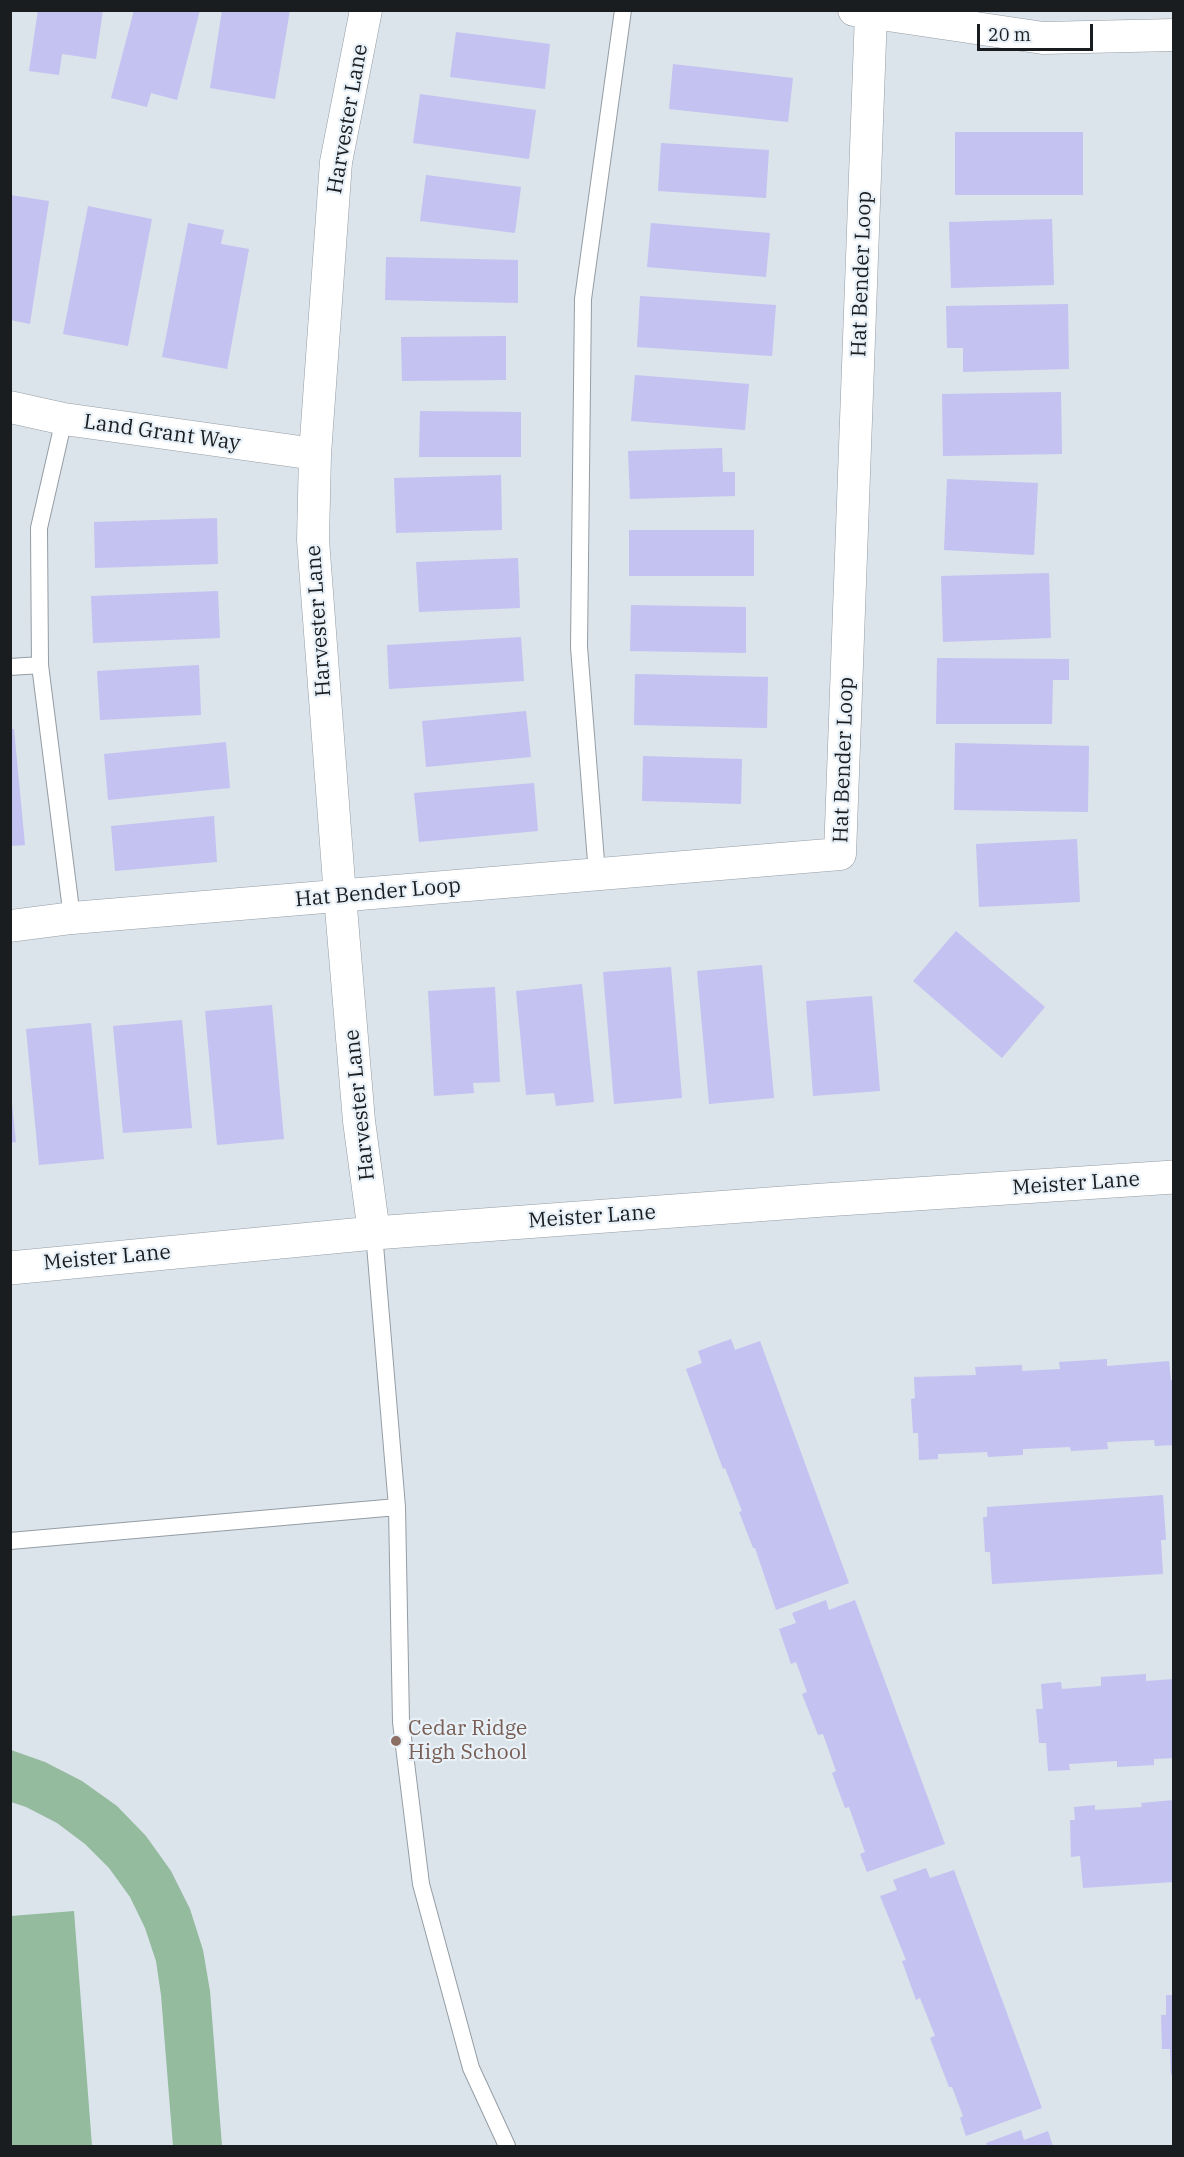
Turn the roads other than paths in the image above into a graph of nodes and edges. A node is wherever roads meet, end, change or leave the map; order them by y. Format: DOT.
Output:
graph roads {
  1 [pos="366,10"];
  2 [pos="623,10"];
  3 [pos="862,12"];
  4 [pos="1173,36"];
  5 [pos="10,407"];
  6 [pos="64,419"];
  7 [pos="315,454"];
  8 [pos="40,665"];
  9 [pos="10,667"];
  10 [pos="597,874"];
  11 [pos="340,896"];
  12 [pos="72,918"];
  13 [pos="10,926"];
  14 [pos="1173,1178"];
  15 [pos="374,1233"];
  16 [pos="10,1268"];
  17 [pos="397,1507"];
  18 [pos="10,1541"];
  19 [pos="507,2146"];
  1 -- 7 [label="street, Harvester Lane"];
  2 -- 10 [label="lane"];
  3 -- 4 [label="street, Hat Bender Loop"];
  3 -- 10 [label="street, Hat Bender Loop"];
  5 -- 6 [label="street, Land Grant Way"];
  6 -- 7 [label="street, Land Grant Way"];
  6 -- 8 [label="lane"];
  7 -- 11 [label="street, Harvester Lane"];
  8 -- 9 [label="lane"];
  8 -- 12 [label="lane"];
  10 -- 11 [label="street, Hat Bender Loop"];
  11 -- 12 [label="street, Hat Bender Loop"];
  11 -- 15 [label="street, Harvester Lane"];
  12 -- 13 [label="street, Hat Bender Loop"];
  14 -- 15 [label="street, Meister Lane"];
  15 -- 16 [label="street, Meister Lane"];
  15 -- 17 [label="lane"];
  17 -- 18 [label="lane"];
  17 -- 19 [label="lane"];
}
